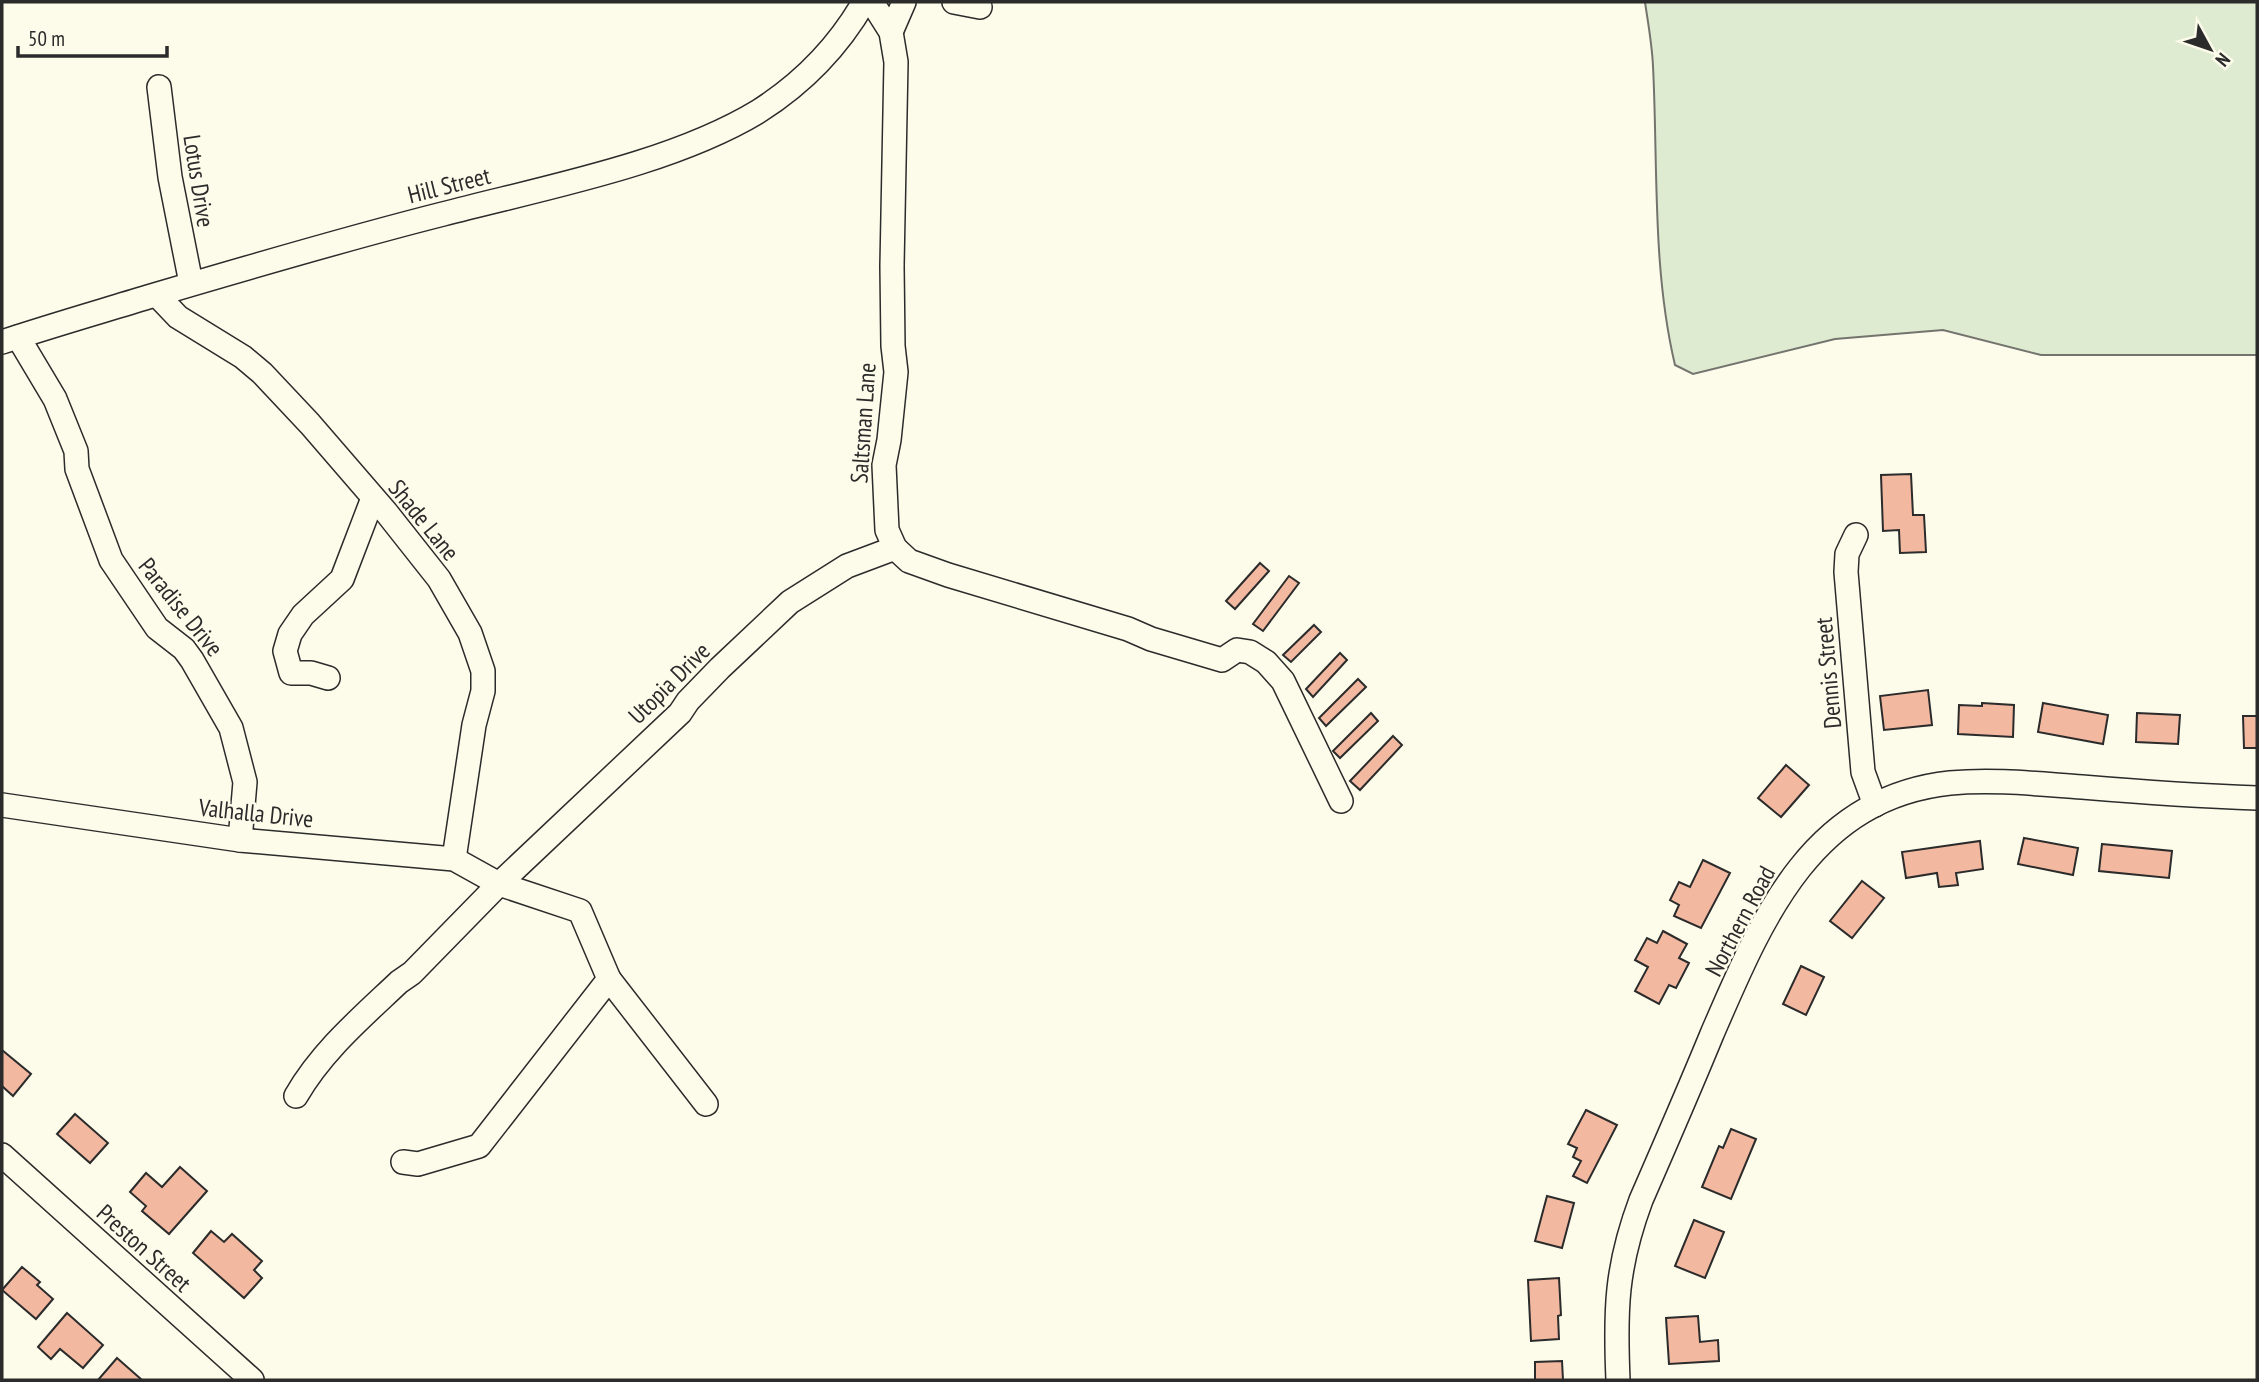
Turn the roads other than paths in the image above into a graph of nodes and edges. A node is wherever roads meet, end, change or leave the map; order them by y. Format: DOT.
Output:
graph roads {
  1 [pos="864,2"];
  2 [pos="872,2"];
  3 [pos="904,2"];
  4 [pos="954,2"];
  5 [pos="979,7"];
  6 [pos="891,32"];
  7 [pos="159,87"];
  8 [pos="193,283"];
  9 [pos="157,295"];
  10 [pos="10,339"];
  11 [pos="373,498"];
  12 [pos="1856,535"];
  13 [pos="895,548"];
  14 [pos="328,678"];
  15 [pos="2257,798"];
  16 [pos="1341,802"];
  17 [pos="2,805"];
  18 [pos="1875,805"];
  19 [pos="240,840"];
  20 [pos="454,859"];
  21 [pos="499,884"];
  22 [pos="609,979"];
  23 [pos="296,1096"];
  24 [pos="706,1104"];
  25 [pos="2,1155"];
  26 [pos="403,1162"];
  27 [pos="252,1380"];
  28 [pos="1618,1380"];
  1 -- 8 [label="street, Hill Street"];
  2 -- 6 [label="street, Saltsman Lane"];
  3 -- 6 [label="street"];
  4 -- 5 [label="street"];
  6 -- 13 [label="street, Saltsman Lane"];
  7 -- 8 [label="street, Lotus Drive"];
  8 -- 9 [label="street, Hill Street"];
  9 -- 10 [label="street, Hill Street"];
  9 -- 11 [label="street, Shade Lane"];
  10 -- 19 [label="street, Paradise Drive"];
  11 -- 14 [label="street"];
  11 -- 20 [label="street, Shade Lane"];
  12 -- 18 [label="street, Dennis Street"];
  13 -- 16 [label="street"];
  13 -- 21 [label="street, Utopia Drive"];
  15 -- 18 [label="street, Northern Road"];
  17 -- 19 [label="street, Valhalla Drive"];
  18 -- 28 [label="street, Northern Road"];
  19 -- 20 [label="street, Valhalla Drive"];
  20 -- 21 [label="street, Valhalla Drive"];
  21 -- 22 [label="street, Valhalla Drive"];
  21 -- 23 [label="street"];
  22 -- 24 [label="street, Valhalla Drive"];
  22 -- 26 [label="street"];
  25 -- 27 [label="street, Preston Street"];
}
